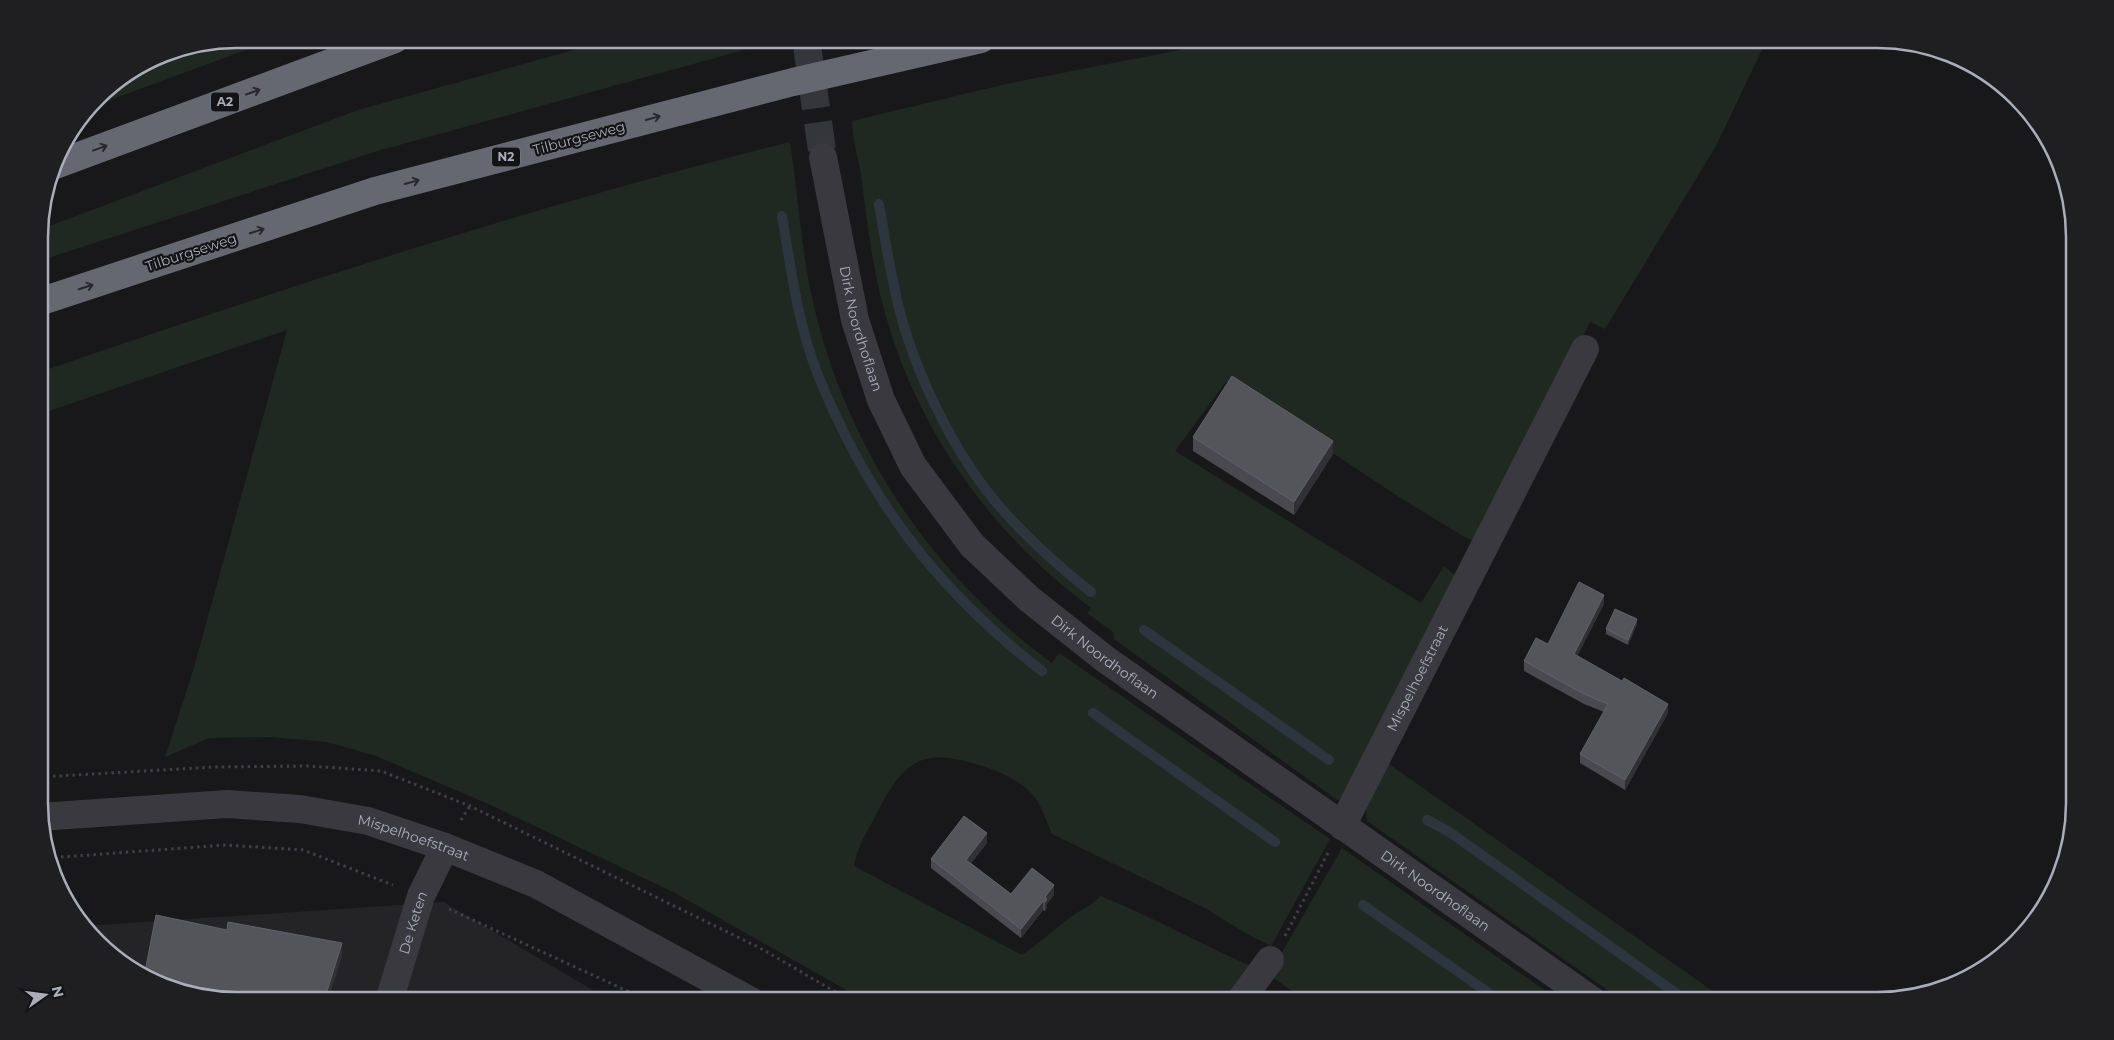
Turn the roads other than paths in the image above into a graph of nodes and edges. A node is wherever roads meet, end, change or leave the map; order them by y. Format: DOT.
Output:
graph roads {
  1 [pos="371,48"];
  2 [pos="942,48"];
  3 [pos="823,157"];
  4 [pos="63,162"];
  5 [pos="48,299"];
  6 [pos="1585,349"];
  7 [pos="48,815"];
  8 [pos="1342,826"];
  9 [pos="445,847"];
  10 [pos="1270,960"];
  11 [pos="392,992"];
  12 [pos="734,992"];
  13 [pos="1247,992"];
  14 [pos="1580,992"];
  4 -- 1 [label="highway, A2, one-way"];
  5 -- 2 [label="highway, Tilburgseweg / N2, one-way"];
  3 -- 8 [label="street, Dirk Noordhoflaan"];
  6 -- 8 [label="street, Mispelhoefstraat"];
  7 -- 9 [label="street, Mispelhoefstraat"];
  8 -- 14 [label="street, Dirk Noordhoflaan"];
  9 -- 11 [label="street, De Keten"];
  9 -- 12 [label="street, Mispelhoefstraat"];
  10 -- 13 [label="street"];
}
